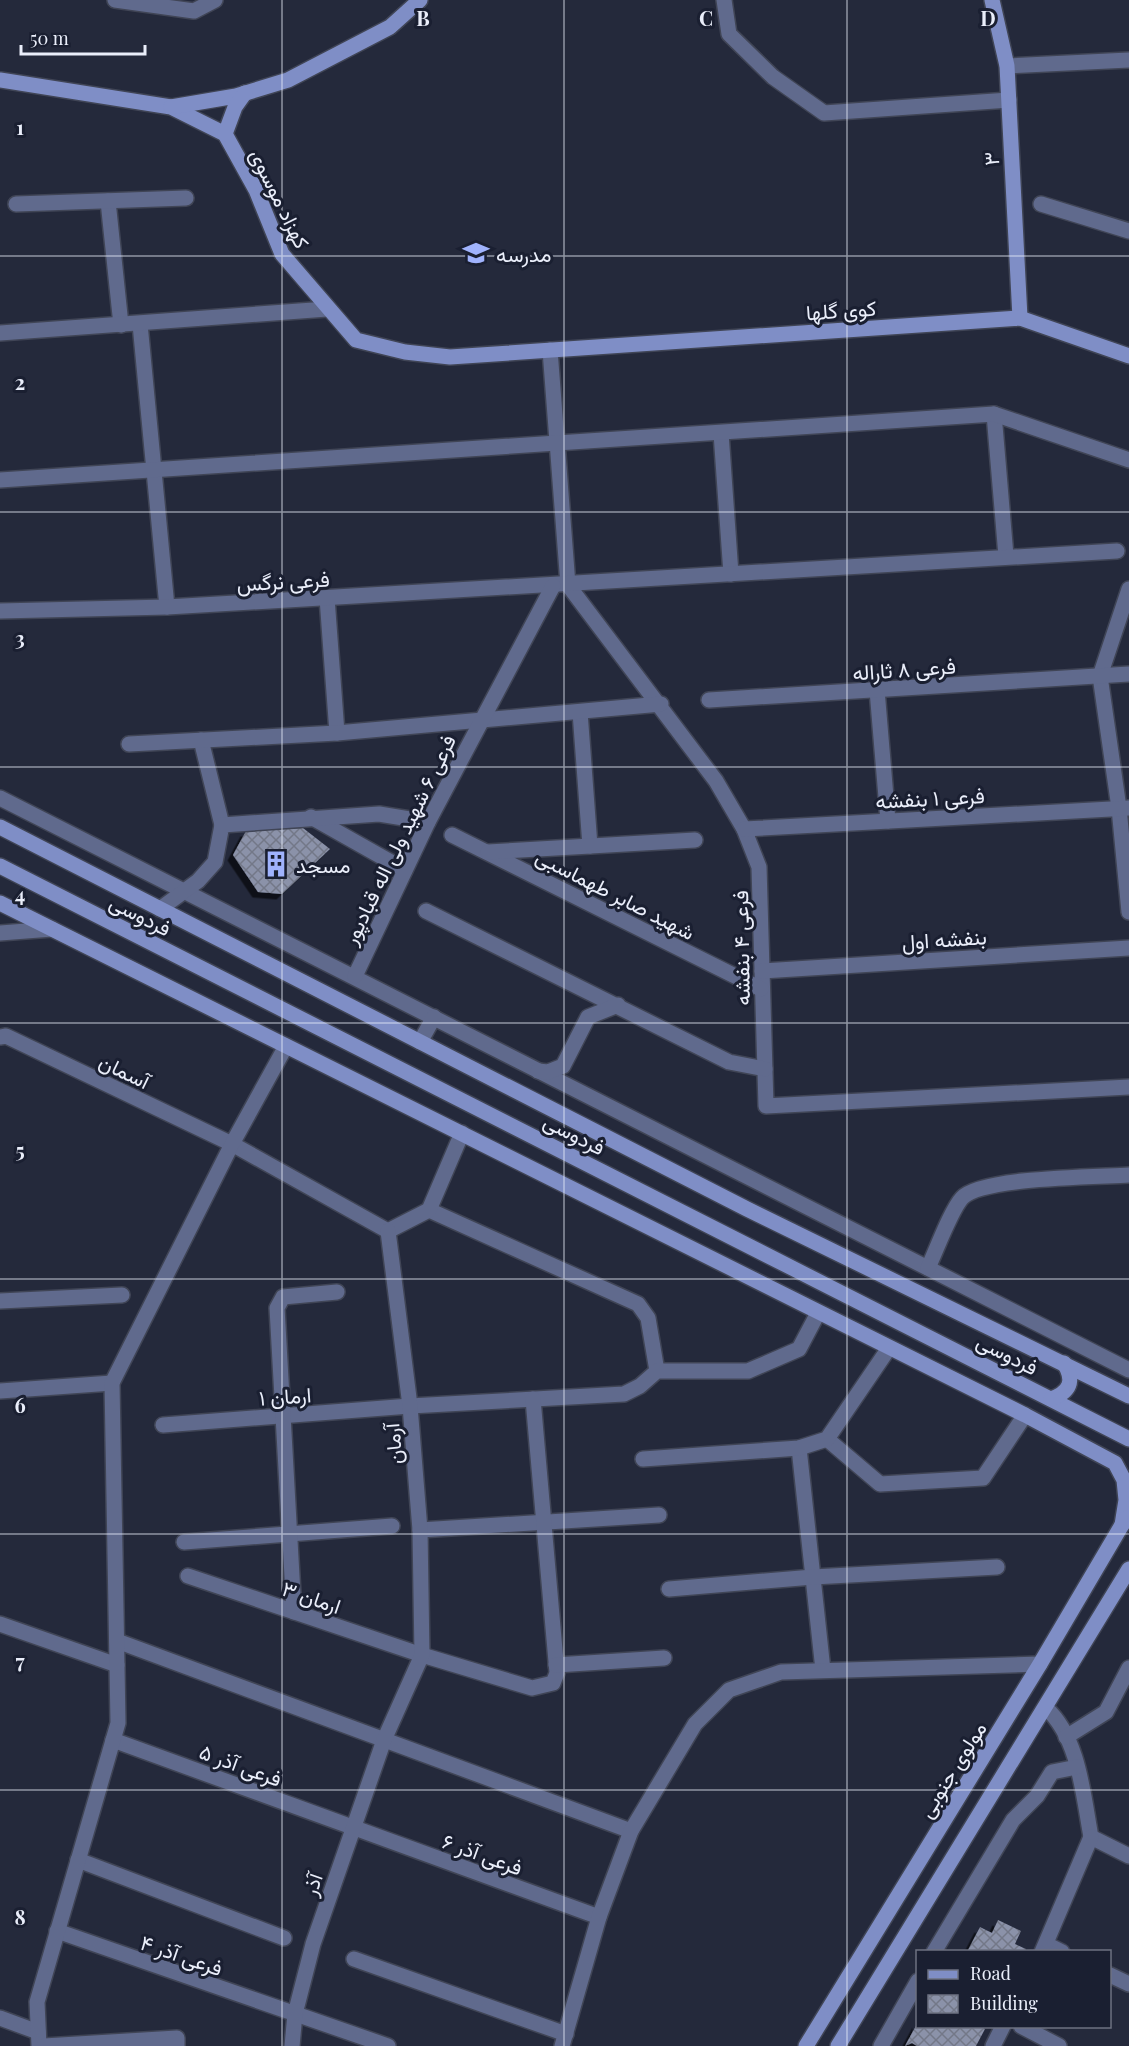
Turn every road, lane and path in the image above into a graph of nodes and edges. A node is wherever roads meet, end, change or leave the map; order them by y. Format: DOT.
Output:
graph roads {
  1 [pos="115,0"];
  2 [pos="215,0"];
  3 [pos="420,0"];
  4 [pos="724,0"];
  5 [pos="992,0"];
  6 [pos="1129,60"];
  7 [pos="1007,66"];
  8 [pos="0,80"];
  9 [pos="244,93"];
  10 [pos="1009,100"];
  11 [pos="171,107"];
  12 [pos="225,134"];
  13 [pos="186,198"];
  14 [pos="108,201"];
  15 [pos="16,204"];
  16 [pos="1041,204"];
  17 [pos="1129,231"];
  18 [pos="327,309"];
  19 [pos="1020,318"];
  20 [pos="140,324"];
  21 [pos="121,325"];
  22 [pos="0,333"];
  23 [pos="550,350"];
  24 [pos="1129,356"];
  25 [pos="994,414"];
  26 [pos="721,433"];
  27 [pos="558,444"];
  28 [pos="1129,460"];
  29 [pos="154,471"];
  30 [pos="0,480"];
  31 [pos="1117,551"];
  32 [pos="1006,556"];
  33 [pos="731,574"];
  34 [pos="561,585"];
  35 [pos="1129,589"];
  36 [pos="327,598"];
  37 [pos="167,607"];
  38 [pos="0,611"];
  39 [pos="1129,674"];
  40 [pos="1100,676"];
  41 [pos="877,690"];
  42 [pos="709,700"];
  43 [pos="661,704"];
  44 [pos="580,712"];
  45 [pos="480,721"];
  46 [pos="337,733"];
  47 [pos="201,740"];
  48 [pos="129,744"];
  49 [pos="0,798"];
  50 [pos="1124,808"];
  51 [pos="312,817"];
  52 [pos="888,821"];
  53 [pos="428,822"];
  54 [pos="222,825"];
  55 [pos="0,827"];
  56 [pos="744,829"];
  57 [pos="452,835"];
  58 [pos="695,840"];
  59 [pos="590,846"];
  60 [pos="487,852"];
  61 [pos="0,866"];
  62 [pos="405,870"];
  63 [pos="183,892"];
  64 [pos="0,903"];
  65 [pos="160,909"];
  66 [pos="426,911"];
  67 [pos="1129,912"];
  68 [pos="52,929"];
  69 [pos="0,933"];
  70 [pos="1129,948"];
  71 [pos="762,970"];
  72 [pos="355,976"];
  73 [pos="761,989"];
  74 [pos="618,1005"];
  75 [pos="434,1017"];
  76 [pos="0,1037"];
  77 [pos="420,1042"];
  78 [pos="286,1046"];
  79 [pos="765,1069"];
  80 [pos="537,1071"];
  81 [pos="1129,1087"];
  82 [pos="462,1133"];
  83 [pos="232,1144"];
  84 [pos="1129,1175"];
  85 [pos="429,1210"];
  86 [pos="388,1231"];
  87 [pos="928,1268"];
  88 [pos="337,1292"];
  89 [pos="122,1295"];
  90 [pos="0,1301"];
  91 [pos="818,1313"];
  92 [pos="889,1348"];
  93 [pos="1064,1363"];
  94 [pos="1129,1370"];
  95 [pos="657,1371"];
  96 [pos="112,1383"];
  97 [pos="0,1391"];
  98 [pos="1129,1396"];
  99 [pos="533,1399"];
  100 [pos="1051,1399"];
  101 [pos="410,1406"];
  102 [pos="1026,1415"];
  103 [pos="284,1416"];
  104 [pos="163,1425"];
  105 [pos="827,1439"];
  106 [pos="1129,1439"];
  107 [pos="799,1448"];
  108 [pos="643,1459"];
  109 [pos="659,1515"];
  110 [pos="1126,1519"];
  111 [pos="544,1523"];
  112 [pos="392,1526"];
  113 [pos="420,1530"];
  114 [pos="290,1533"];
  115 [pos="184,1542"];
  116 [pos="997,1567"];
  117 [pos="1129,1569"];
  118 [pos="188,1576"];
  119 [pos="813,1577"];
  120 [pos="669,1589"];
  121 [pos="294,1612"];
  122 [pos="0,1624"];
  123 [pos="117,1641"];
  124 [pos="422,1655"];
  125 [pos="664,1658"];
  126 [pos="1040,1664"];
  127 [pos="117,1665"];
  128 [pos="556,1665"];
  129 [pos="1129,1668"];
  130 [pos="823,1670"];
  131 [pos="1046,1708"];
  132 [pos="1066,1737"];
  133 [pos="114,1740"];
  134 [pos="384,1740"];
  135 [pos="1077,1767"];
  136 [pos="354,1828"];
  137 [pos="631,1831"];
  138 [pos="1091,1837"];
  139 [pos="1129,1856"];
  140 [pos="78,1860"];
  141 [pos="599,1917"];
  142 [pos="57,1931"];
  143 [pos="284,1938"];
  144 [pos="870,1942"];
  145 [pos="1044,1948"];
  146 [pos="935,1950"];
  147 [pos="893,1956"];
  148 [pos="354,1959"];
  149 [pos="1111,1975"];
  150 [pos="1129,1984"];
  151 [pos="916,1985"];
  152 [pos="295,2014"];
  153 [pos="0,2018"];
  154 [pos="1002,2028"];
  155 [pos="1025,2028"];
  156 [pos="564,2040"];
  157 [pos="40,2041"];
  158 [pos="177,2046"];
  159 [pos="292,2046"];
  160 [pos="388,2046"];
  161 [pos="806,2046"];
  162 [pos="838,2046"];
  163 [pos="881,2046"];
  164 [pos="993,2046"];
  165 [pos="1059,2046"];
  1 -- 2 [label="street"];
  3 -- 9 [label="street"];
  4 -- 10 [label="street"];
  5 -- 7 [label="street, ۳"];
  6 -- 7 [label="street"];
  7 -- 10 [label="street, ۳"];
  8 -- 11 [label="street"];
  9 -- 11 [label="street"];
  9 -- 12 [label="street"];
  10 -- 19 [label="street, ۳"];
  11 -- 12 [label="street, کهزاد موسوی"];
  12 -- 18 [label="street, کهزاد موسوی"];
  13 -- 14 [label="street"];
  14 -- 15 [label="street"];
  14 -- 21 [label="street"];
  16 -- 17 [label="street"];
  18 -- 20 [label="street"];
  18 -- 23 [label="street, کهزاد موسوی"];
  19 -- 23 [label="street, کوی گلها"];
  19 -- 24 [label="street, کوی گلها"];
  20 -- 21 [label="street"];
  20 -- 29 [label="street"];
  21 -- 22 [label="street"];
  23 -- 27 [label="street"];
  25 -- 26 [label="street"];
  25 -- 28 [label="street"];
  25 -- 32 [label="street"];
  26 -- 27 [label="street"];
  26 -- 33 [label="street"];
  27 -- 29 [label="street"];
  27 -- 34 [label="street"];
  29 -- 30 [label="street"];
  29 -- 37 [label="street"];
  31 -- 32 [label="street, فرعی نرگس"];
  32 -- 33 [label="street, فرعی نرگس"];
  33 -- 34 [label="street, فرعی نرگس"];
  34 -- 36 [label="street, فرعی نرگس"];
  34 -- 43 [label="street, فرعی ۴ بنفشه"];
  34 -- 45 [label="street, فرعی ۶ شهید ولی اله قبادپور"];
  35 -- 40 [label="street"];
  36 -- 37 [label="street, فرعی نرگس"];
  36 -- 46 [label="street"];
  37 -- 38 [label="street, فرعی نرگس"];
  39 -- 40 [label="street, فرعی ۸ ثاراله"];
  40 -- 41 [label="street, فرعی ۸ ثاراله"];
  40 -- 50 [label="street"];
  41 -- 42 [label="street, فرعی ۸ ثاراله"];
  41 -- 52 [label="street"];
  43 -- 44 [label="street"];
  43 -- 56 [label="street, فرعی ۴ بنفشه"];
  44 -- 45 [label="street"];
  44 -- 59 [label="street"];
  45 -- 46 [label="street"];
  45 -- 53 [label="street, فرعی ۶ شهید ولی اله قبادپور"];
  46 -- 47 [label="street"];
  47 -- 48 [label="street"];
  47 -- 54 [label="street"];
  49 -- 63 [label="street"];
  50 -- 52 [label="street, فرعی ۱ بنفشه"];
  50 -- 67 [label="street"];
  51 -- 53 [label="street"];
  51 -- 54 [label="street"];
  51 -- 62 [label="street"];
  52 -- 56 [label="street, فرعی ۱ بنفشه"];
  53 -- 62 [label="street, فرعی ۶ شهید ولی اله قبادپور"];
  54 -- 63 [label="street"];
  55 -- 65 [label="street, فردوسی"];
  56 -- 71 [label="street, فرعی ۴ بنفشه"];
  57 -- 60 [label="street, شهید صابر طهماسبی"];
  58 -- 59 [label="street"];
  59 -- 60 [label="street"];
  60 -- 73 [label="street, شهید صابر طهماسبی"];
  61 -- 100 [label="street, فردوسی"];
  62 -- 72 [label="street, فرعی ۶ شهید ولی اله قبادپور"];
  63 -- 65 [label="street"];
  63 -- 72 [label="street"];
  64 -- 68 [label="street"];
  65 -- 77 [label="street, فردوسی"];
  66 -- 74 [label="street"];
  68 -- 69 [label="street"];
  68 -- 78 [label="street"];
  70 -- 71 [label="street, بنفشه اول"];
  71 -- 73 [label="street, فرعی ۴ بنفشه"];
  72 -- 75 [label="street"];
  73 -- 79 [label="street, فرعی ۴ بنفشه"];
  74 -- 79 [label="street"];
  74 -- 80 [label="street"];
  75 -- 77 [label="street"];
  75 -- 80 [label="street"];
  76 -- 83 [label="street, آسمان"];
  77 -- 93 [label="street, فردوسی"];
  78 -- 82 [label="street"];
  78 -- 83 [label="street"];
  79 -- 81 [label="street, فرعی ۴ بنفشه"];
  80 -- 87 [label="street"];
  82 -- 85 [label="street"];
  82 -- 91 [label="street"];
  83 -- 86 [label="street, آسمان"];
  83 -- 96 [label="street"];
  84 -- 87 [label="street"];
  85 -- 86 [label="street"];
  85 -- 95 [label="street"];
  86 -- 101 [label="street, آرمان"];
  87 -- 94 [label="street"];
  88 -- 103 [label="street"];
  89 -- 90 [label="street"];
  91 -- 92 [label="street"];
  91 -- 95 [label="street"];
  92 -- 102 [label="street"];
  92 -- 105 [label="street"];
  93 -- 98 [label="street, فردوسی"];
  93 -- 100 [label="street"];
  95 -- 99 [label="street, ارمان ۱"];
  96 -- 97 [label="street"];
  96 -- 123 [label="street"];
  99 -- 101 [label="street, ارمان ۱"];
  99 -- 111 [label="street"];
  100 -- 106 [label="street, فردوسی"];
  101 -- 103 [label="street, ارمان ۱"];
  101 -- 113 [label="street, آرمان"];
  102 -- 105 [label="street"];
  102 -- 110 [label="street"];
  103 -- 104 [label="street, ارمان ۱"];
  103 -- 114 [label="street"];
  105 -- 107 [label="street"];
  107 -- 108 [label="street"];
  107 -- 119 [label="street"];
  109 -- 111 [label="street"];
  110 -- 126 [label="street, مولوی جنوبی"];
  111 -- 113 [label="street"];
  111 -- 128 [label="street"];
  112 -- 114 [label="street"];
  113 -- 124 [label="street, آرمان"];
  114 -- 115 [label="street"];
  114 -- 121 [label="street"];
  116 -- 119 [label="street"];
  117 -- 131 [label="street"];
  118 -- 121 [label="street, ارمان ۳"];
  119 -- 120 [label="street"];
  119 -- 130 [label="street"];
  121 -- 124 [label="street, ارمان ۳"];
  122 -- 127 [label="street"];
  123 -- 127 [label="street"];
  123 -- 134 [label="street"];
  124 -- 128 [label="street, ارمان ۳"];
  124 -- 134 [label="street, آذر"];
  125 -- 128 [label="street"];
  126 -- 130 [label="street"];
  126 -- 144 [label="street, مولوی جنوبی"];
  127 -- 133 [label="street"];
  129 -- 132 [label="street"];
  130 -- 137 [label="street"];
  131 -- 132 [label="street"];
  131 -- 147 [label="street"];
  132 -- 135 [label="street"];
  133 -- 136 [label="street, فرعی آذر ۵"];
  133 -- 140 [label="street"];
  134 -- 136 [label="street, آذر"];
  134 -- 137 [label="street"];
  135 -- 138 [label="street"];
  135 -- 146 [label="street"];
  136 -- 141 [label="street, فرعی آذر ۶"];
  136 -- 152 [label="street, آذر"];
  137 -- 141 [label="street"];
  138 -- 139 [label="street"];
  138 -- 145 [label="street"];
  140 -- 142 [label="street"];
  140 -- 143 [label="street"];
  141 -- 156 [label="street"];
  142 -- 152 [label="street, فرعی آذر ۴"];
  142 -- 157 [label="street"];
  144 -- 147 [label="street"];
  144 -- 161 [label="street, مولوی جنوبی"];
  147 -- 162 [label="street"];
  148 -- 156 [label="street"];
  149 -- 150 [label="street"];
  151 -- 163 [label="street"];
  152 -- 159 [label="street, آذر"];
  152 -- 160 [label="street, فرعی آذر ۴"];
  153 -- 157 [label="street"];
  154 -- 164 [label="street"];
  155 -- 165 [label="street"];
  157 -- 158 [label="street"];
}
